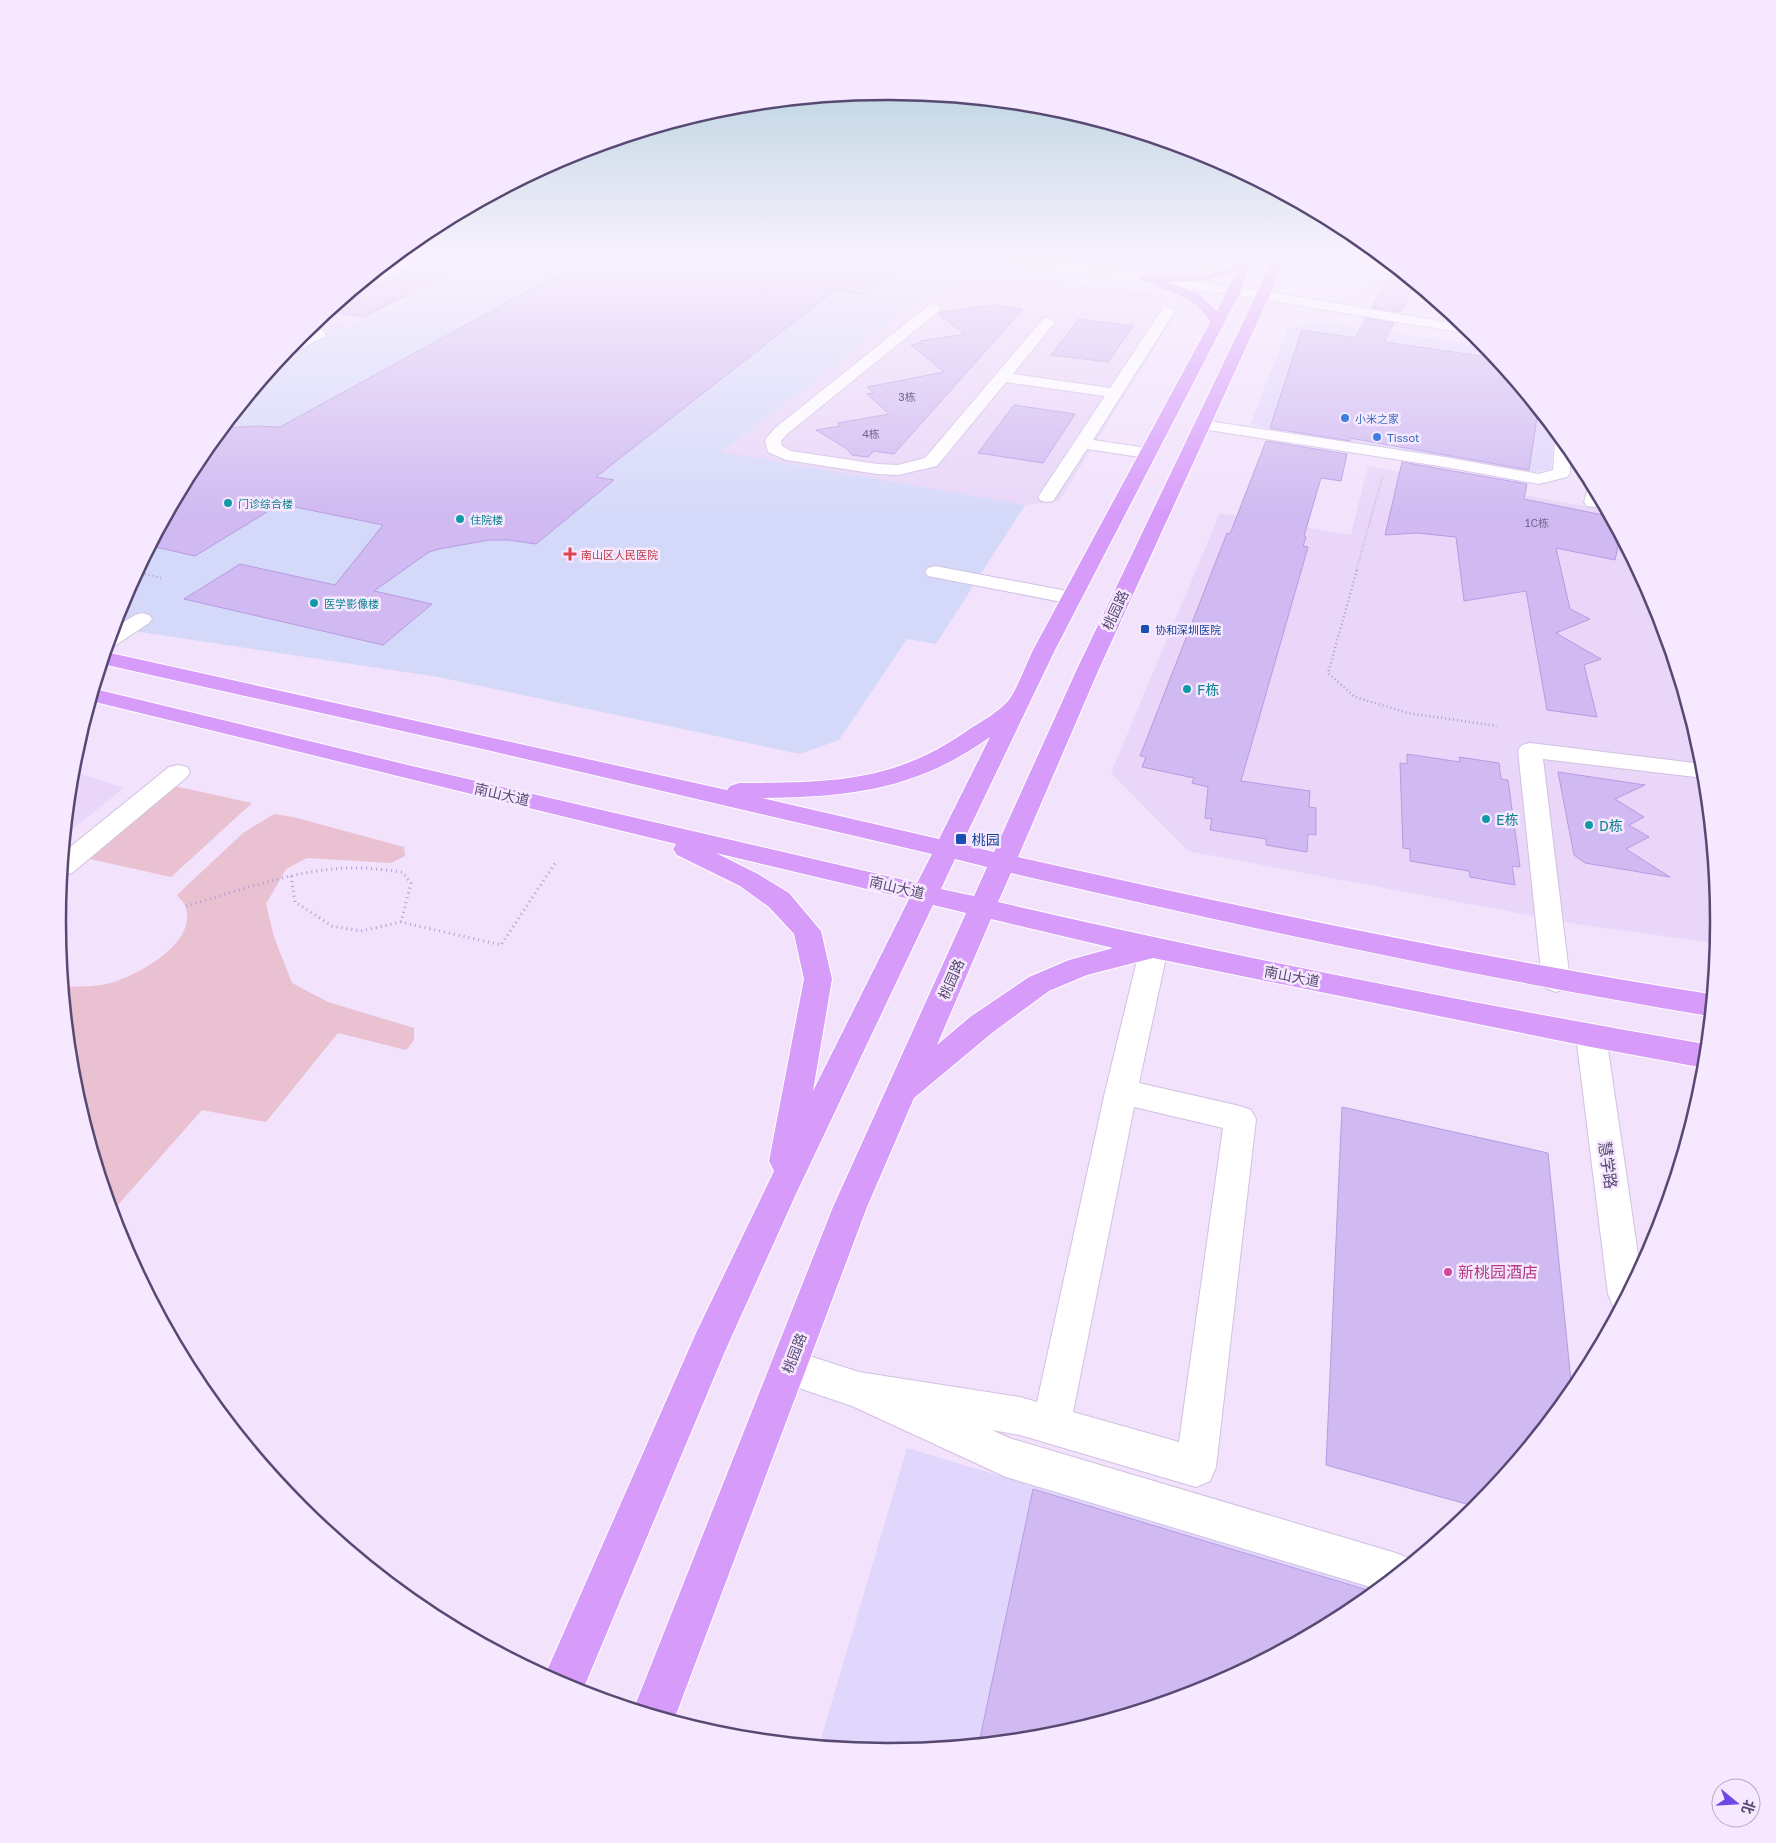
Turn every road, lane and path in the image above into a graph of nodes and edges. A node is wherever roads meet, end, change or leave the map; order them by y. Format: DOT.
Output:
graph roads {
  1 [pos="889,344"];
  2 [pos="1030,344"];
  3 [pos="1146,344"];
  4 [pos="1205,344"];
  5 [pos="1240,344"];
  6 [pos="1002,377"];
  7 [pos="1114,393"];
  8 [pos="1202,425"];
  9 [pos="1082,443"];
  10 [pos="1147,453"];
  11 [pos="1562,453"];
  12 [pos="1384,472"];
  13 [pos="1047,497"];
  14 [pos="935,572"];
  15 [pos="144,574"];
  16 [pos="161,578"];
  17 [pos="1072,598"];
  18 [pos="126,614"];
  19 [pos="118,635"];
  20 [pos="109,659"];
  21 [pos="98,696"];
  22 [pos="1017,705"];
  23 [pos="1497,726"];
  24 [pos="1696,770"];
  25 [pos="178,772"];
  26 [pos="673,787"];
  27 [pos="642,828"];
  28 [pos="947,849"];
  29 [pos="69,862"];
  30 [pos="556,862"];
  31 [pos="1003,862"];
  32 [pos="291,876"];
  33 [pos="925,894"];
  34 [pos="186,906"];
  35 [pos="982,907"];
  36 [pos="401,922"];
  37 [pos="1154,948"];
  38 [pos="1556,981"];
  39 [pos="1705,1004"];
  40 [pos="1591,1036"];
  41 [pos="1699,1055"];
  42 [pos="901,1092"];
  43 [pos="1121,1092"];
  44 [pos="779,1194"];
  45 [pos="1625,1285"];
  46 [pos="788,1367"];
  47 [pos="859,1390"];
  48 [pos="1051,1424"];
  49 [pos="1389,1572"];
  50 [pos="566,1678"];
  51 [pos="656,1709"];
  1 -- 6 [label="street"];
  2 -- 6 [label="street"];
  3 -- 7 [label="street"];
  4 -- 10 [label="main road"];
  5 -- 8 [label="main road, 桃园路"];
  6 -- 7 [label="street"];
  7 -- 9 [label="street"];
  8 -- 11 [label="street"];
  8 -- 31 [label="main road, 桃园路"];
  9 -- 10 [label="street"];
  9 -- 13 [label="street"];
  10 -- 17 [label="main road"];
  12 -- 23 [label="path"];
  14 -- 17 [label="street"];
  15 -- 16 [label="path"];
  17 -- 22 [label="main road"];
  18 -- 19 [label="street"];
  20 -- 26 [label="main road"];
  21 -- 27 [label="main road, 南山大道"];
  22 -- 26 [label="main road"];
  22 -- 28 [label="main road"];
  24 -- 38 [label="street"];
  25 -- 29 [label="street"];
  26 -- 28 [label="main road"];
  27 -- 33 [label="main road, 南山大道"];
  27 -- 44 [label="main road"];
  28 -- 31 [label="main road"];
  28 -- 33 [label="main road"];
  30 -- 36 [label="path"];
  31 -- 35 [label="main road, 桃园路"];
  31 -- 38 [label="main road"];
  32 -- 34 [label="path"];
  32 -- 36 [label="path"];
  32 -- 36 [label="path"];
  33 -- 35 [label="main road, 南山大道"];
  33 -- 44 [label="main road"];
  35 -- 37 [label="main road, 南山大道"];
  35 -- 42 [label="main road, 桃园路"];
  37 -- 40 [label="main road, 南山大道"];
  37 -- 42 [label="main road"];
  37 -- 43 [label="street"];
  38 -- 39 [label="main road"];
  40 -- 41 [label="main road, 南山大道"];
  40 -- 45 [label="street, 慧学路"];
  42 -- 46 [label="main road, 桃园路"];
  43 -- 48 [label="street"];
  43 -- 48 [label="street"];
  44 -- 50 [label="main road"];
  46 -- 47 [label="street"];
  46 -- 51 [label="main road, 桃园路"];
  47 -- 48 [label="street"];
  47 -- 49 [label="street"];
}
